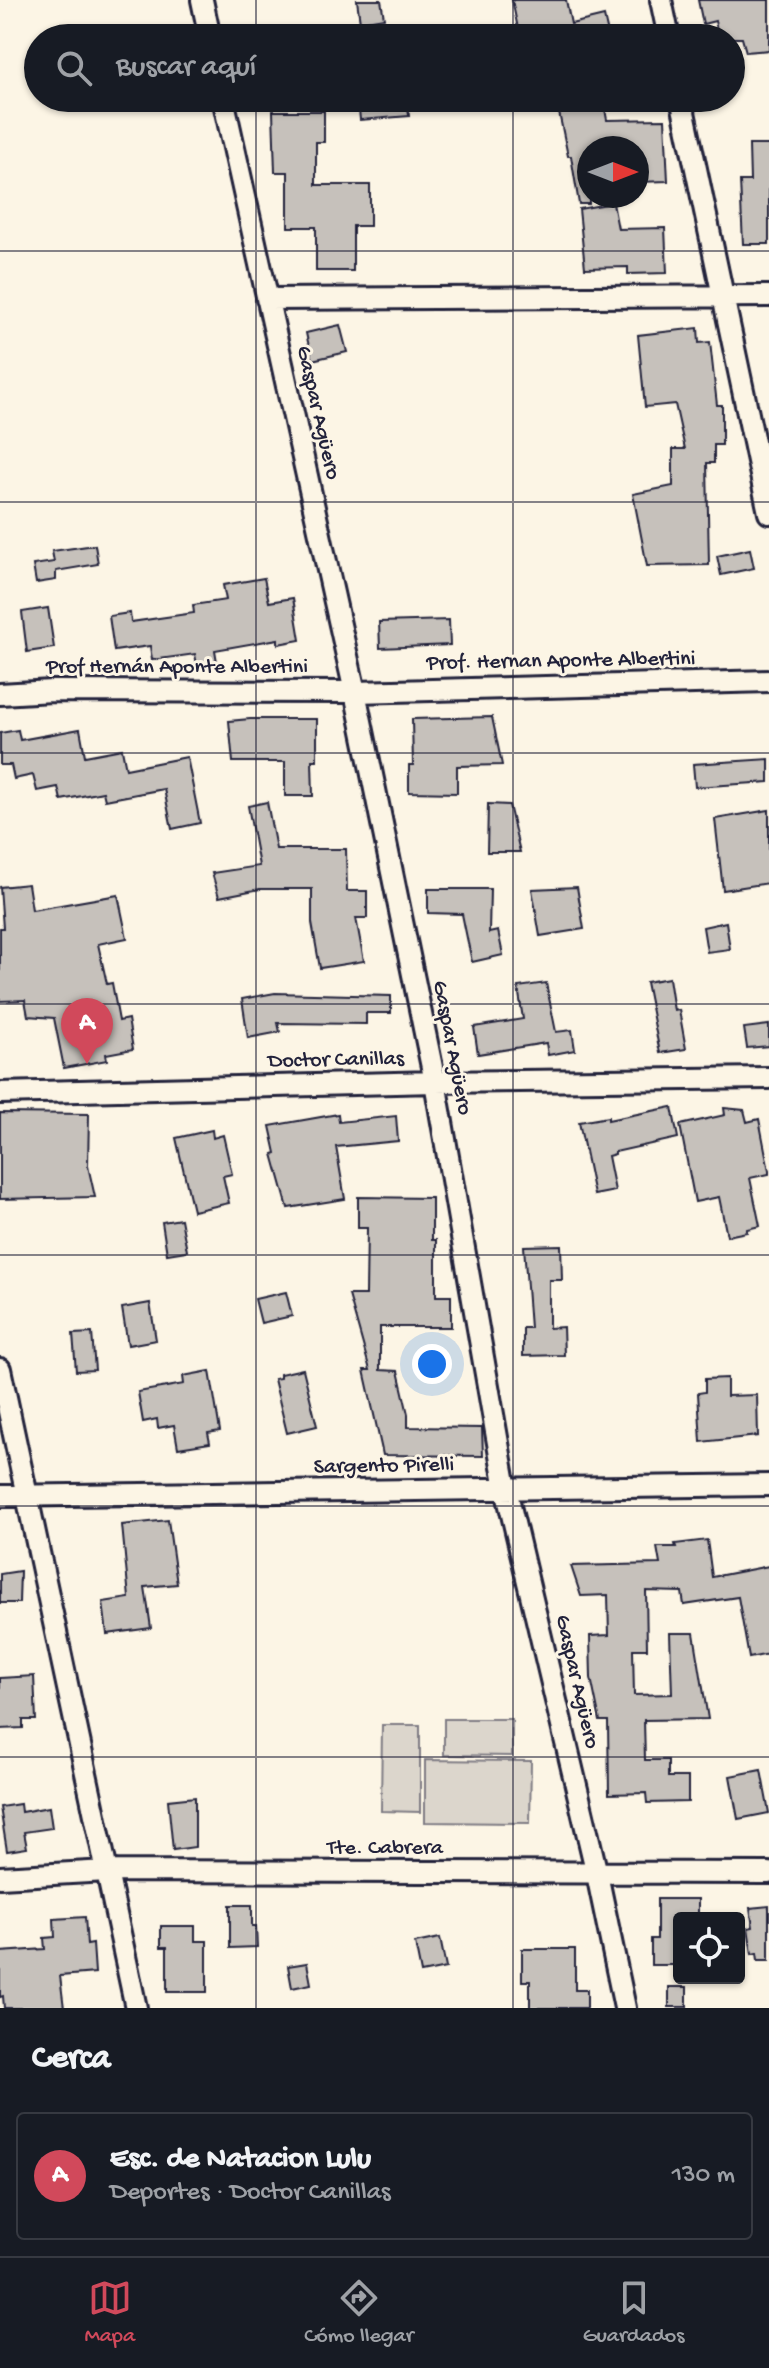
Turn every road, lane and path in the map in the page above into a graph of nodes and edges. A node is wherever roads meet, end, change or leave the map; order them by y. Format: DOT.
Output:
graph roads {
  1 [pos="202,0"];
  2 [pos="661,0"];
  3 [pos="207,24"];
  4 [pos="666,24"];
  5 [pos="226,112"];
  6 [pos="684,112"];
  7 [pos="769,296"];
  8 [pos="723,297"];
  9 [pos="267,299"];
  10 [pos="769,513"];
  11 [pos="769,681"];
  12 [pos="355,692"];
  13 [pos="0,694"];
  14 [pos="769,1078"];
  15 [pos="435,1082"];
  16 [pos="0,1093"];
  17 [pos="0,1369"];
  18 [pos="769,1485"];
  19 [pos="506,1489"];
  20 [pos="0,1496"];
  21 [pos="27,1496"];
  22 [pos="107,1871"];
  23 [pos="769,1873"];
  24 [pos="597,1874"];
  25 [pos="0,1877"];
  26 [pos="136,2008"];
  27 [pos="625,2008"];
  1 -- 3 [label="street"];
  2 -- 4 [label="street"];
  5 -- 9 [label="street, Gaspar Agüero"];
  6 -- 8 [label="street"];
  7 -- 8 [label="street"];
  8 -- 9 [label="street"];
  8 -- 10 [label="street"];
  9 -- 12 [label="street, Gaspar Agüero"];
  11 -- 12 [label="street, Prof. Hernan Aponte Albertini"];
  12 -- 13 [label="street, Prof Hernán Aponte Albertini"];
  12 -- 15 [label="street, Gaspar Agüero"];
  14 -- 15 [label="street, Doctor Canillas"];
  15 -- 16 [label="street, Doctor Canillas"];
  15 -- 19 [label="street, Gaspar Agüero"];
  17 -- 21 [label="street"];
  18 -- 19 [label="street, Sargento Pirelli"];
  19 -- 21 [label="street, Sargento Pirelli"];
  19 -- 24 [label="street, Gaspar Agüero"];
  20 -- 21 [label="street, Sargento Pirelli"];
  21 -- 22 [label="street"];
  22 -- 24 [label="street, Tte. Cabrera"];
  22 -- 25 [label="street, Tte. Cabrera"];
  22 -- 26 [label="street"];
  23 -- 24 [label="street, Tte. Cabrera"];
  24 -- 27 [label="street, Gaspar Agüero"];
}
